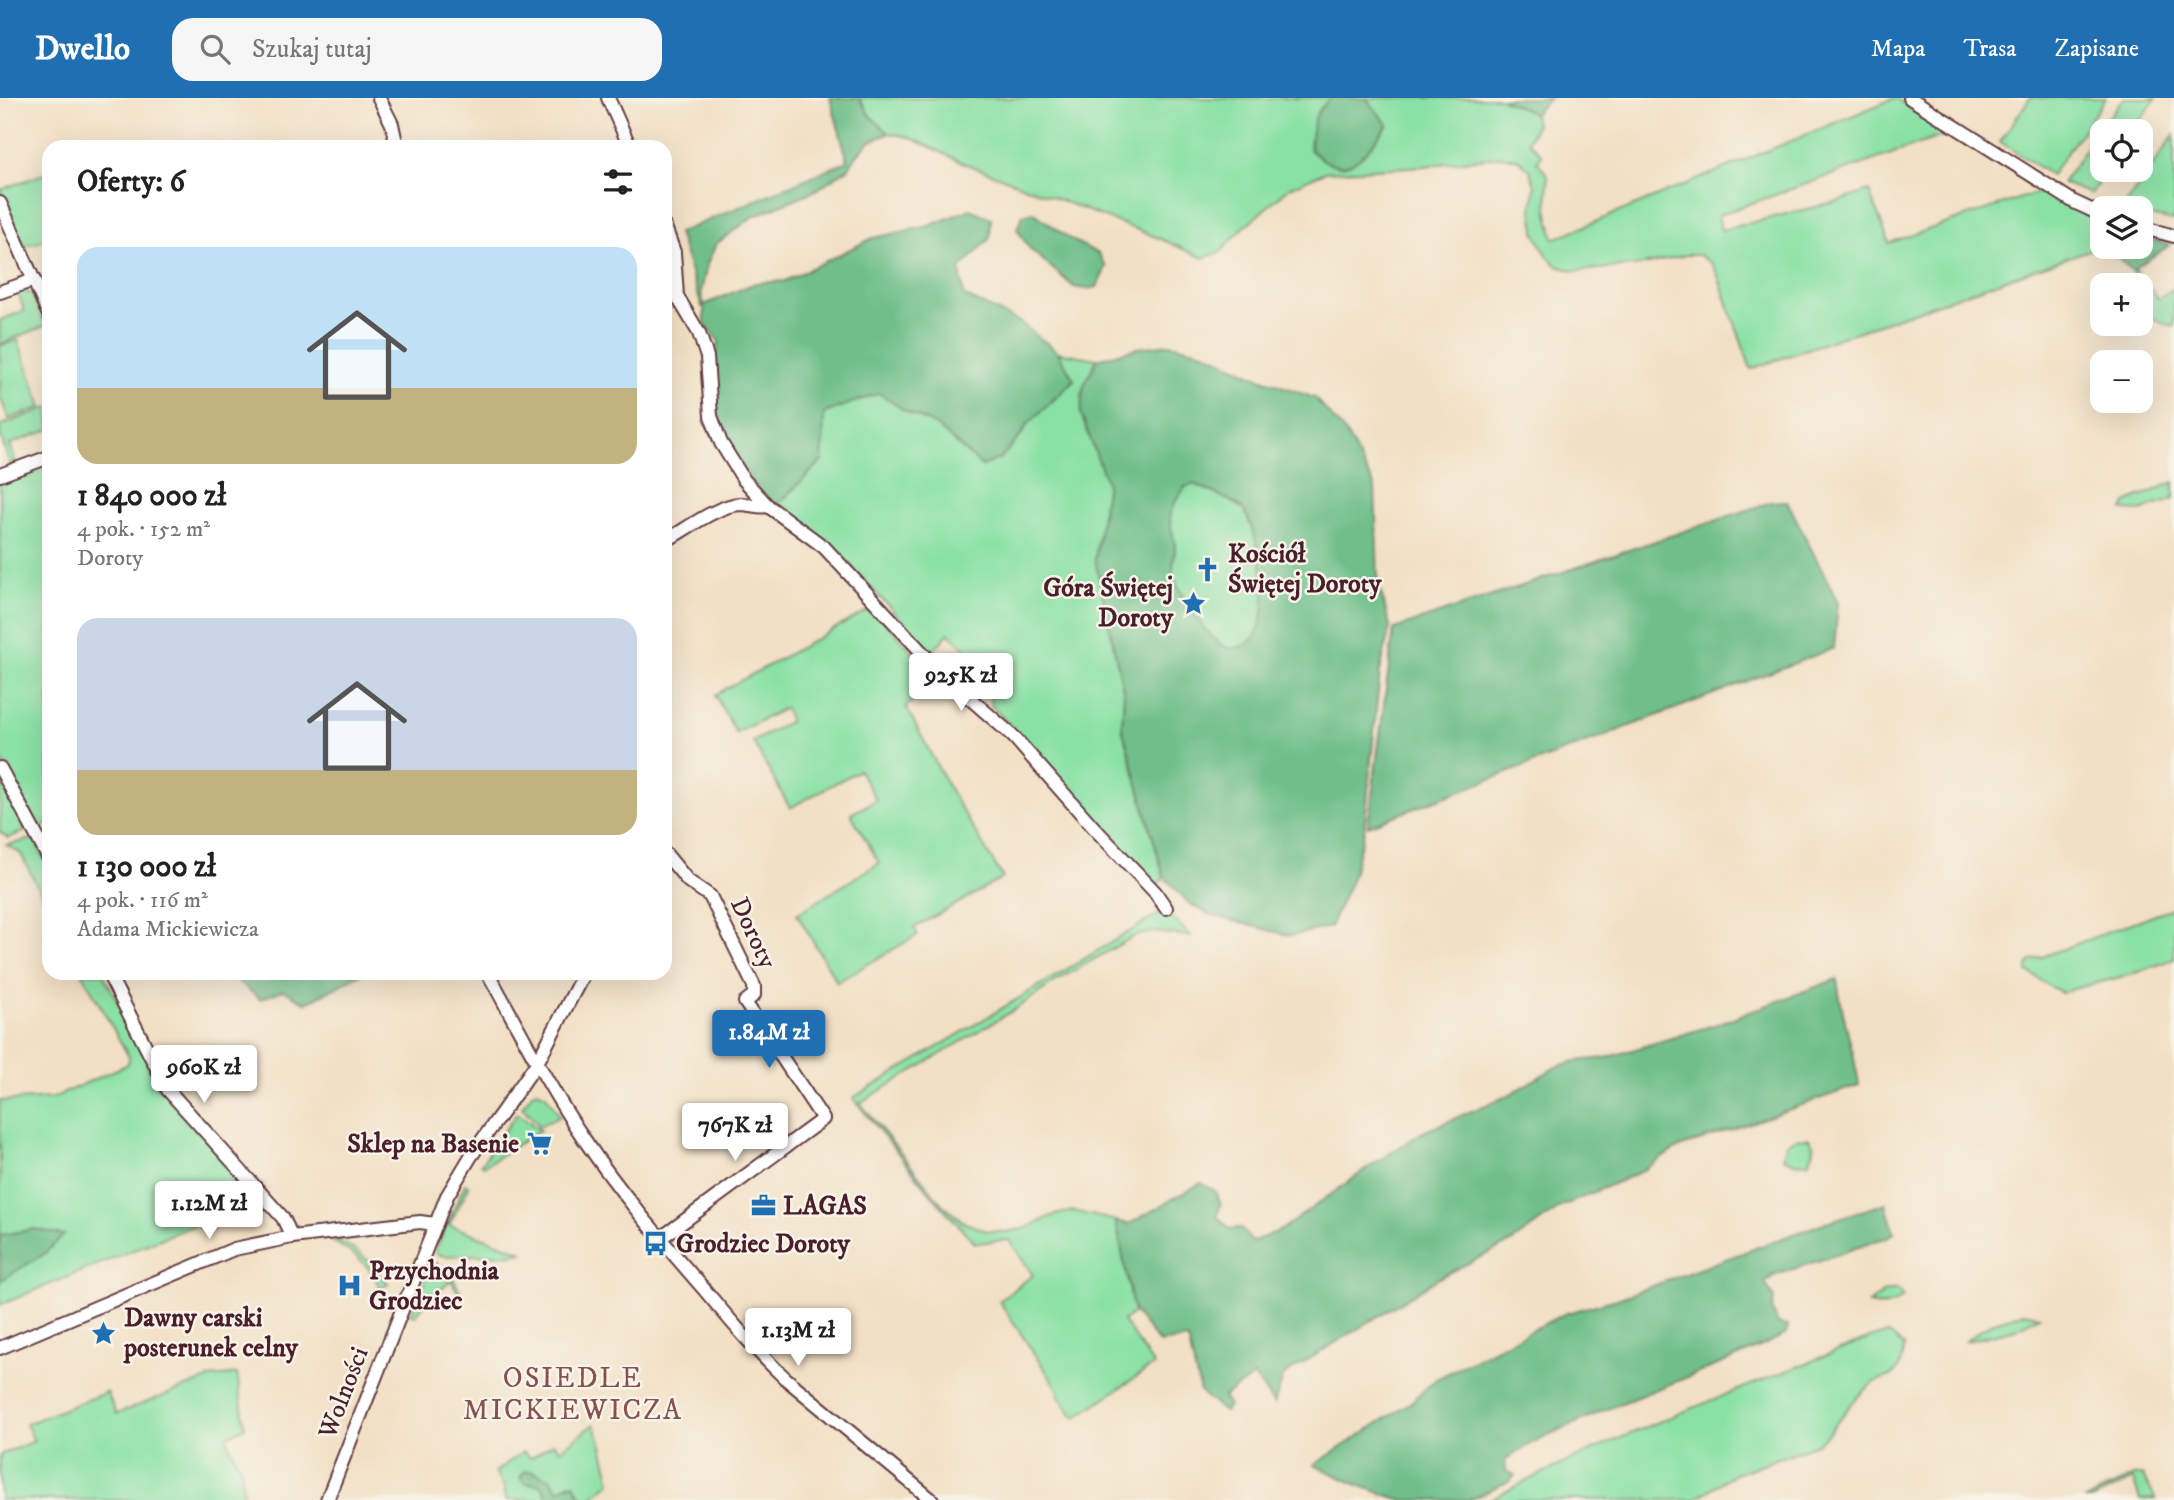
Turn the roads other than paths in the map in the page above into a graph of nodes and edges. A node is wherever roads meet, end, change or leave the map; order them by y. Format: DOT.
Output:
graph roads {
  1 [pos="379,98"];
  2 [pos="608,98"];
  3 [pos="1910,98"];
  4 [pos="395,140"];
  5 [pos="627,140"];
  6 [pos="0,203"];
  7 [pos="2090,209"];
  8 [pos="2153,230"];
  9 [pos="2174,236"];
  10 [pos="672,246"];
  11 [pos="34,280"];
  12 [pos="0,292"];
  13 [pos="42,299"];
  14 [pos="42,460"];
  15 [pos="0,475"];
  16 [pos="768,506"];
  17 [pos="672,537"];
  18 [pos="0,768"];
  19 [pos="42,846"];
  20 [pos="672,862"];
  21 [pos="1166,908"];
  22 [pos="112,980"];
  23 [pos="492,980"];
  24 [pos="580,980"];
  25 [pos="537,1063"];
  26 [pos="435,1224"];
  27 [pos="292,1237"];
  28 [pos="661,1238"];
  29 [pos="0,1348"];
  30 [pos="327,1500"];
  31 [pos="932,1500"];
  1 -- 4 [label="street"];
  2 -- 5 [label="street"];
  3 -- 7 [label="street"];
  6 -- 11 [label="street"];
  8 -- 9 [label="street"];
  10 -- 16 [label="street"];
  11 -- 12 [label="street"];
  11 -- 13 [label="street"];
  14 -- 15 [label="street"];
  16 -- 17 [label="street"];
  16 -- 21 [label="street"];
  18 -- 19 [label="street"];
  20 -- 28 [label="street, Doroty"];
  22 -- 27 [label="street"];
  23 -- 25 [label="street"];
  24 -- 25 [label="street, Wolności"];
  25 -- 26 [label="street, Wolności"];
  25 -- 28 [label="street"];
  26 -- 27 [label="street"];
  26 -- 30 [label="street, Wolności"];
  27 -- 29 [label="street"];
  28 -- 31 [label="street"];
}
